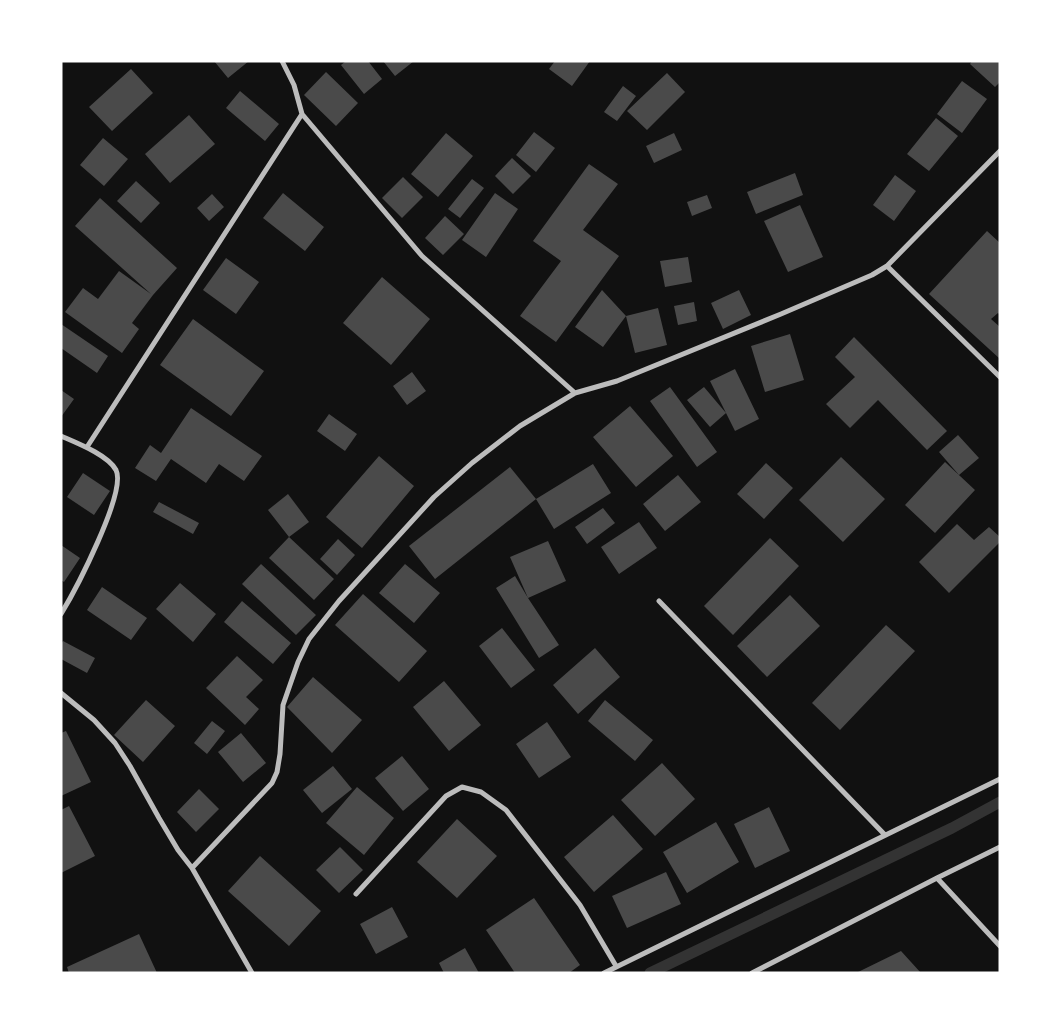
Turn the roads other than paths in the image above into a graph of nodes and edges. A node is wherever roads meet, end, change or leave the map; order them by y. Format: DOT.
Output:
graph roads {
  1 [pos="282,61"];
  2 [pos="302,114"];
  3 [pos="1000,151"];
  4 [pos="887,266"];
  5 [pos="1000,377"];
  6 [pos="575,394"];
  7 [pos="61,436"];
  8 [pos="86,447"];
  9 [pos="659,601"];
  10 [pos="61,614"];
  11 [pos="61,693"];
  12 [pos="1000,779"];
  13 [pos="885,835"];
  14 [pos="1000,847"];
  15 [pos="192,868"];
  16 [pos="937,878"];
  17 [pos="356,894"];
  18 [pos="1000,946"];
  19 [pos="616,966"];
  20 [pos="252,973"];
  21 [pos="604,973"];
  22 [pos="752,973"];
  1 -- 2 [label="street"];
  2 -- 6 [label="street"];
  2 -- 8 [label="street"];
  3 -- 4 [label="street"];
  4 -- 5 [label="street"];
  4 -- 6 [label="street"];
  6 -- 15 [label="street"];
  7 -- 8 [label="street"];
  8 -- 10 [label="street"];
  9 -- 13 [label="street"];
  11 -- 15 [label="street"];
  12 -- 13 [label="street"];
  13 -- 19 [label="street"];
  14 -- 16 [label="street"];
  15 -- 20 [label="street"];
  16 -- 18 [label="street"];
  16 -- 22 [label="street"];
  17 -- 19 [label="street"];
  19 -- 21 [label="street"];
}
